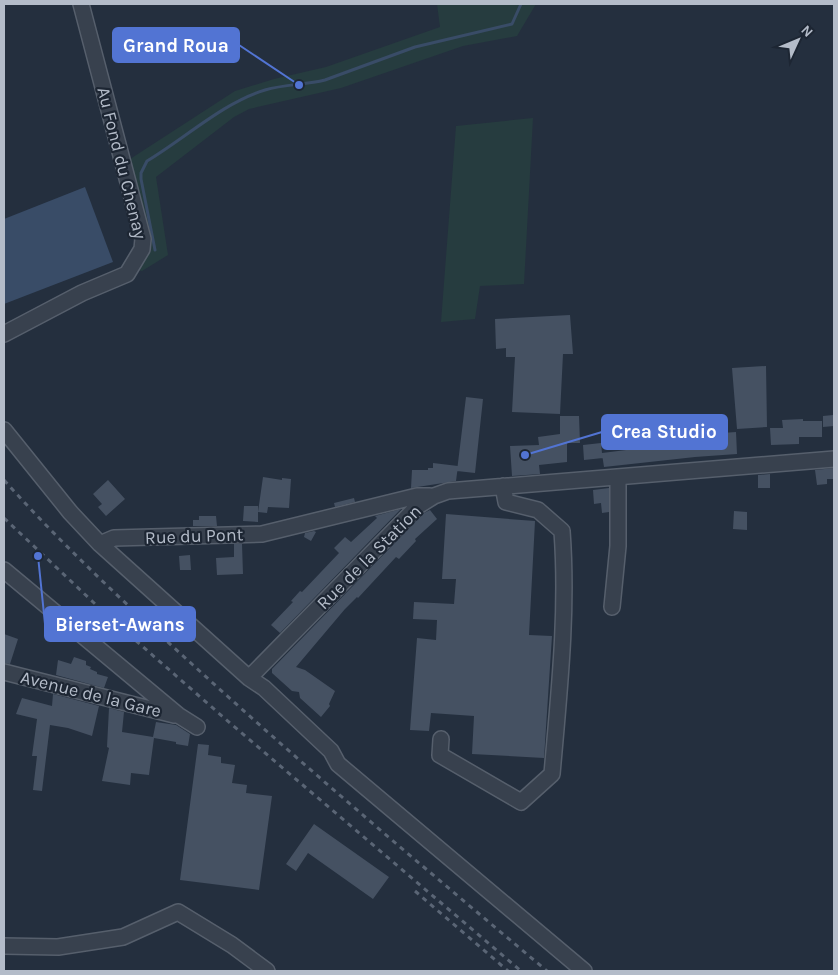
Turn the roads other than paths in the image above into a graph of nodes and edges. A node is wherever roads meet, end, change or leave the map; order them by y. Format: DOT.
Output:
graph roads {
  1 [pos="81,4"];
  2 [pos="4,334"];
  3 [pos="4,430"];
  4 [pos="834,459"];
  5 [pos="618,477"];
  6 [pos="503,486"];
  7 [pos="434,496"];
  8 [pos="100,544"];
  9 [pos="4,570"];
  10 [pos="612,607"];
  11 [pos="4,672"];
  12 [pos="249,678"];
  13 [pos="178,716"];
  14 [pos="197,727"];
  15 [pos="441,739"];
  16 [pos="4,946"];
  17 [pos="267,971"];
  18 [pos="584,971"];
  1 -- 2 [label="street, Au Fond du Chenay"];
  3 -- 8 [label="street"];
  4 -- 5 [label="street, Rue de la Station"];
  5 -- 6 [label="street, Rue de la Station"];
  5 -- 10 [label="street"];
  6 -- 7 [label="street, Rue de la Station"];
  6 -- 15 [label="street"];
  7 -- 8 [label="street, Rue du Pont"];
  7 -- 12 [label="street, Rue de la Station"];
  8 -- 12 [label="street"];
  9 -- 13 [label="street"];
  11 -- 13 [label="street, Avenue de la Gare"];
  12 -- 18 [label="street"];
  13 -- 14 [label="street"];
  16 -- 17 [label="street"];
}
